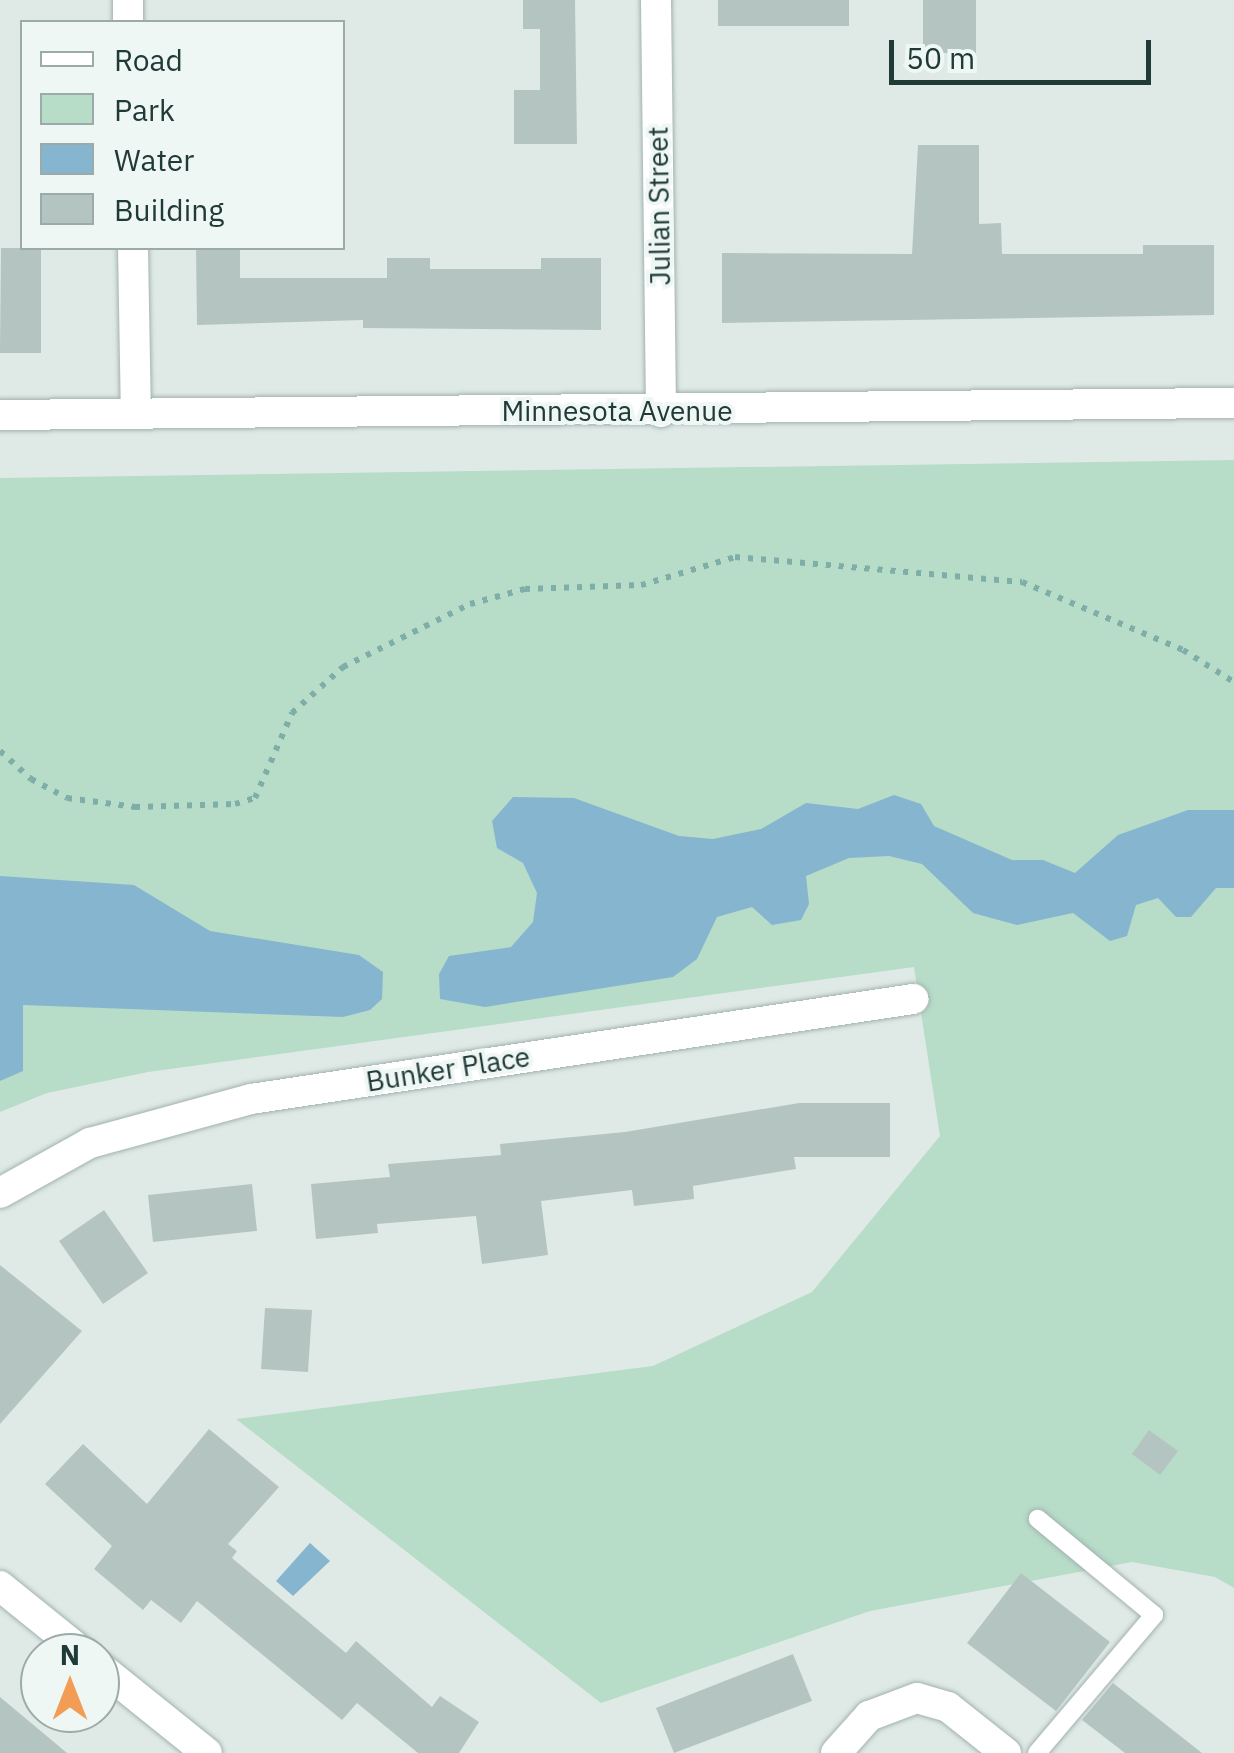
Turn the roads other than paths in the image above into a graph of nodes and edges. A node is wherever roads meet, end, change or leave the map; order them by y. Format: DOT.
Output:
graph roads {
  1 [pos="656,0"];
  2 [pos="133,250"];
  3 [pos="1234,402"];
  4 [pos="136,412"];
  5 [pos="662,412"];
  6 [pos="0,415"];
  7 [pos="913,1000"];
  8 [pos="0,1193"];
  9 [pos="1038,1519"];
  10 [pos="0,1586"];
  11 [pos="58,1633"];
  12 [pos="120,1683"];
  13 [pos="207,1753"];
  14 [pos="836,1753"];
  15 [pos="1006,1753"];
  16 [pos="1037,1753"];
  1 -- 5 [label="street, Julian Street"];
  2 -- 4 [label="street"];
  3 -- 5 [label="street, Minnesota Avenue"];
  4 -- 5 [label="street, Minnesota Avenue"];
  4 -- 6 [label="street, Minnesota Avenue"];
  7 -- 8 [label="street, Bunker Place"];
  9 -- 16 [label="lane"];
  10 -- 11 [label="street"];
  12 -- 13 [label="street"];
  14 -- 15 [label="street"];
}
